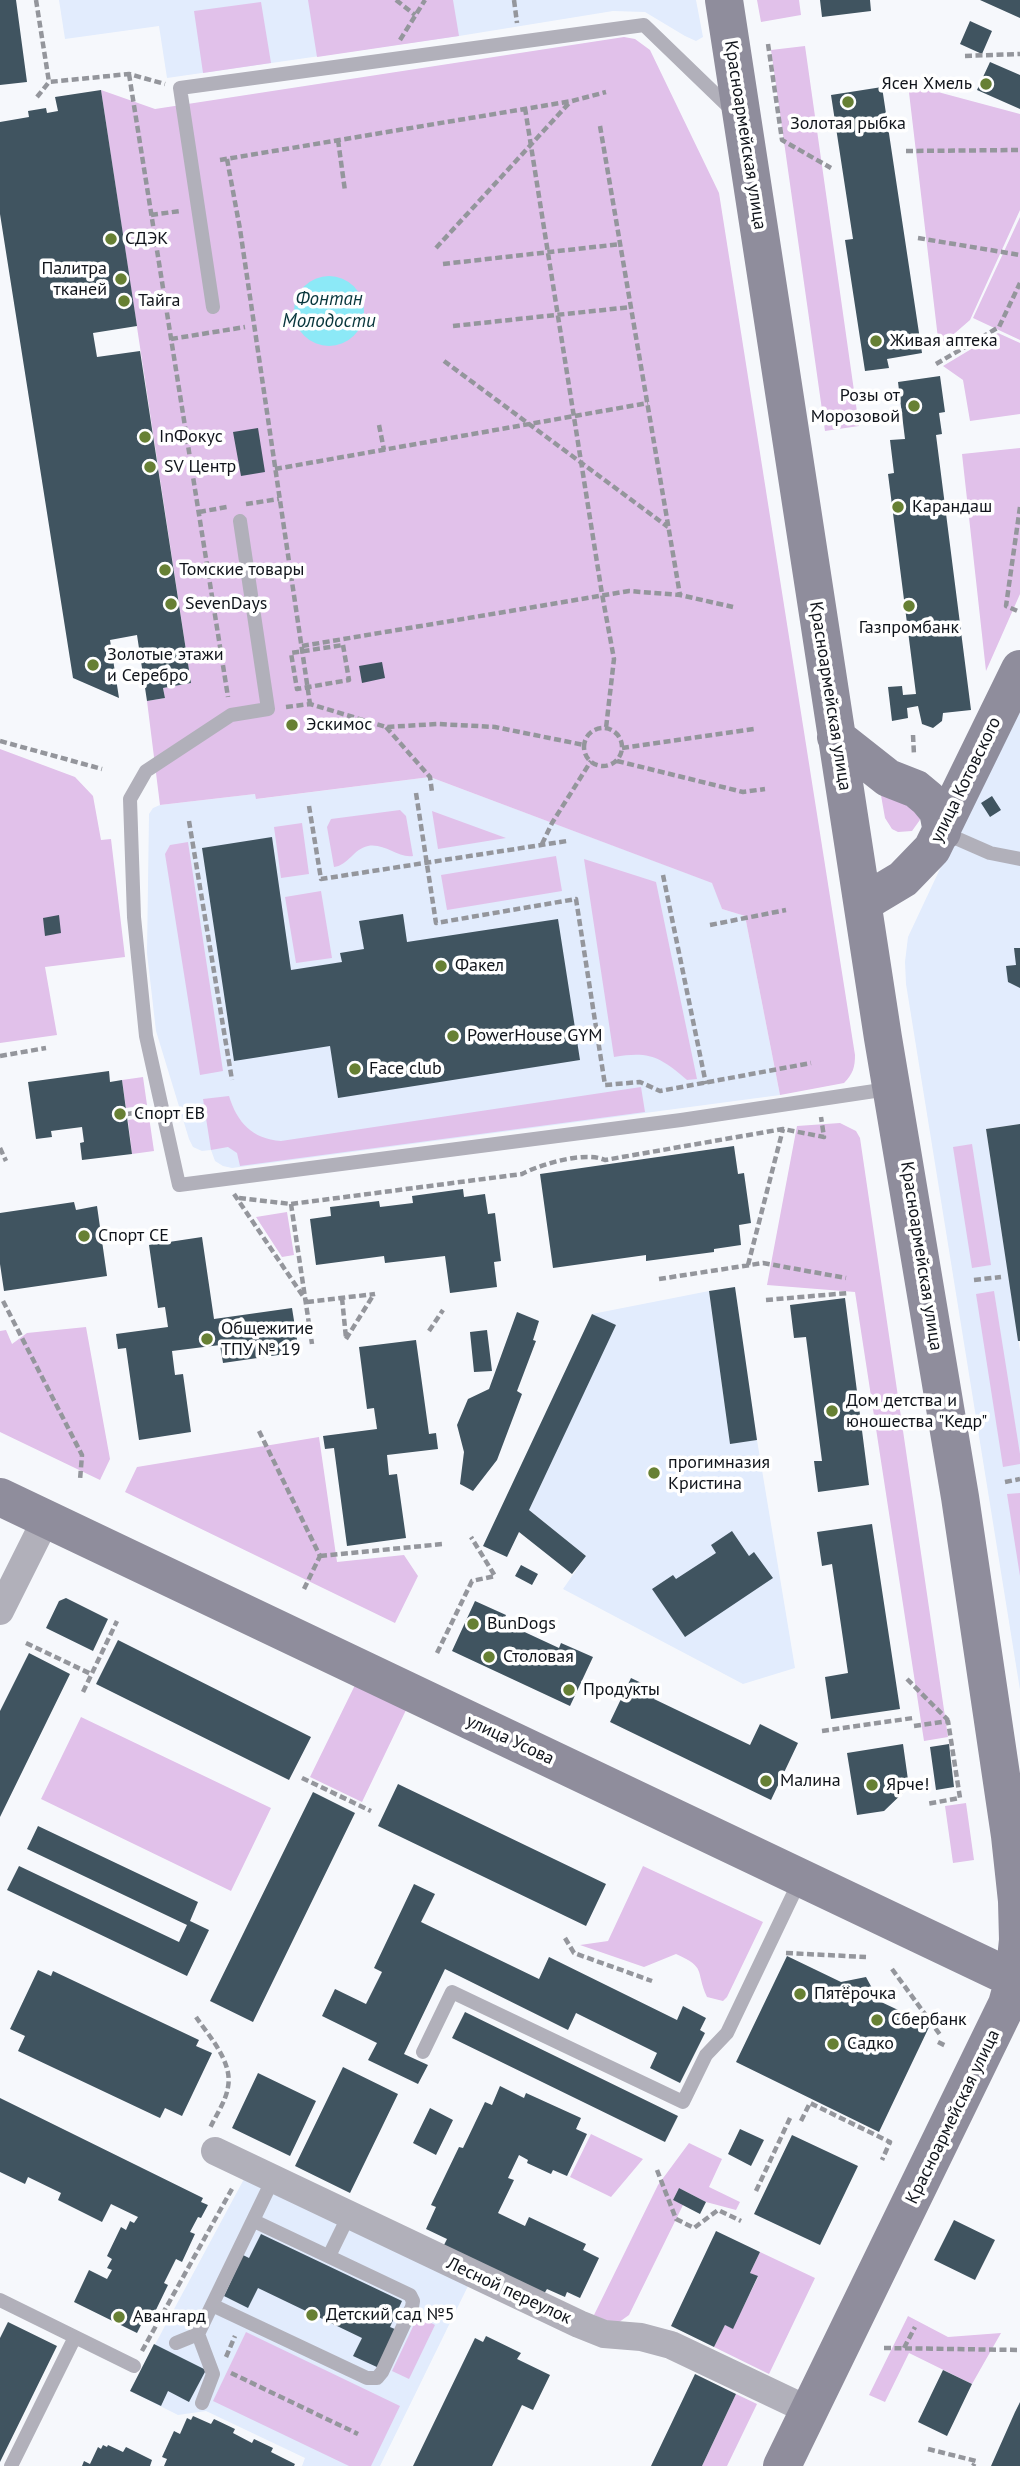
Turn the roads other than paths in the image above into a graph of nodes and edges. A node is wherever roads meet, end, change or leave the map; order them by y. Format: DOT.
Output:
graph roads {
  1 [pos="724,0"];
  2 [pos="743,121"];
  3 [pos="213,307"];
  4 [pos="240,521"];
  5 [pos="1020,668"];
  6 [pos="836,737"];
  7 [pos="942,832"];
  8 [pos="1020,859"];
  9 [pos="863,903"];
  10 [pos="892,1088"];
  11 [pos="0,1497"];
  12 [pos="46,1519"];
  13 [pos="0,1611"];
  14 [pos="801,1878"];
  15 [pos="1017,1981"];
  16 [pos="424,2052"];
  17 [pos="211,2143"];
  18 [pos="274,2179"];
  19 [pos="349,2215"];
  20 [pos="254,2221"];
  21 [pos="329,2256"];
  22 [pos="1,2303"];
  23 [pos="212,2305"];
  24 [pos="198,2334"];
  25 [pos="75,2337"];
  26 [pos="176,2343"];
  27 [pos="134,2366"];
  28 [pos="202,2403"];
  29 [pos="810,2411"];
  30 [pos="11,2466"];
  31 [pos="782,2466"];
  1 -- 2 [label="main road, Красноармейская улица"];
  2 -- 3 [label="lane"];
  2 -- 6 [label="main road, Красноармейская улица"];
  4 -- 10 [label="lane"];
  5 -- 7 [label="main road, улица Котовского"];
  6 -- 7 [label="main road"];
  6 -- 9 [label="main road, Красноармейская улица"];
  7 -- 8 [label="lane"];
  7 -- 9 [label="main road, улица Котовского"];
  9 -- 10 [label="main road, Красноармейская улица"];
  10 -- 15 [label="main road, Красноармейская улица"];
  11 -- 12 [label="main road, улица Усова"];
  12 -- 13 [label="street"];
  12 -- 14 [label="main road, улица Усова"];
  14 -- 15 [label="main road, улица Усова"];
  14 -- 16 [label="lane"];
  15 -- 29 [label="main road, Красноармейская улица"];
  17 -- 18 [label="street, Лесной переулок"];
  18 -- 19 [label="street, Лесной переулок"];
  18 -- 20 [label="lane"];
  19 -- 21 [label="lane"];
  19 -- 29 [label="street, Лесной переулок"];
  20 -- 21 [label="lane"];
  20 -- 23 [label="lane"];
  21 -- 23 [label="lane"];
  22 -- 25 [label="lane"];
  23 -- 24 [label="lane"];
  24 -- 26 [label="lane"];
  24 -- 28 [label="lane"];
  25 -- 27 [label="lane"];
  25 -- 30 [label="lane"];
  29 -- 31 [label="main road, Красноармейская улица"];
}
